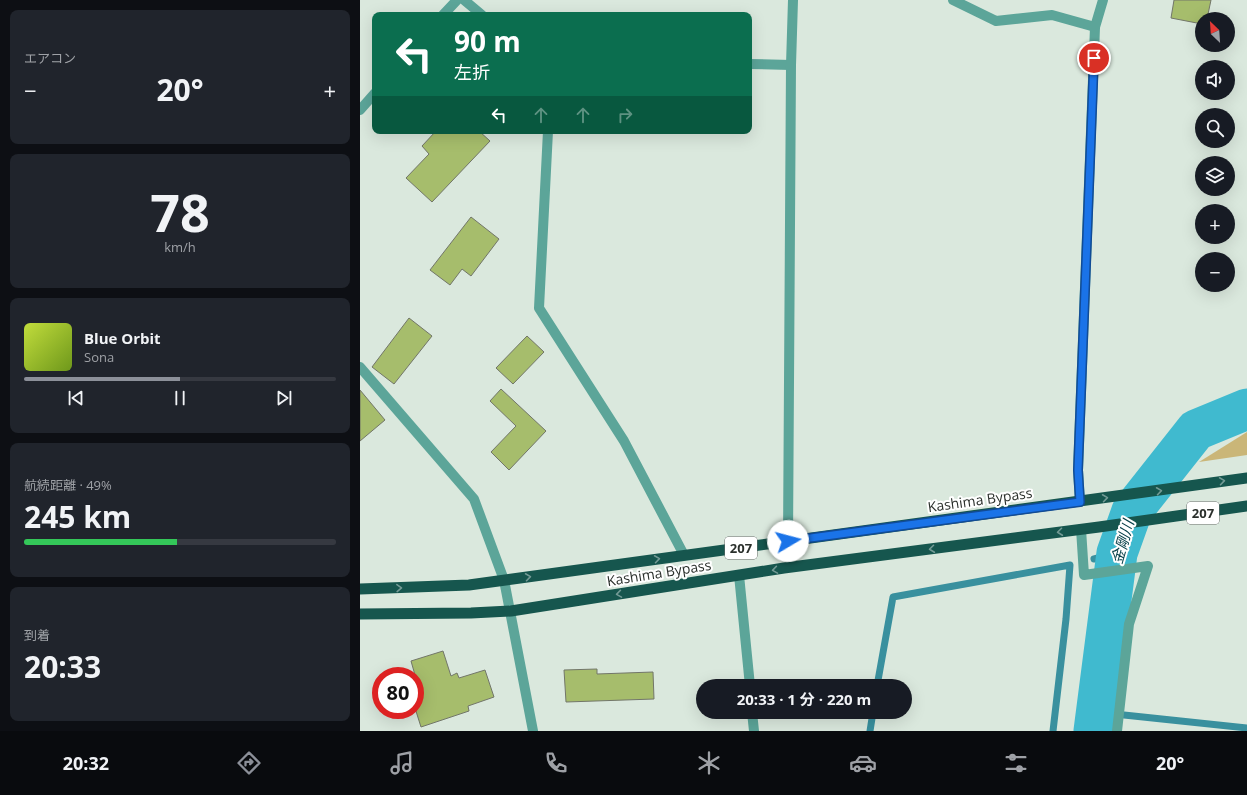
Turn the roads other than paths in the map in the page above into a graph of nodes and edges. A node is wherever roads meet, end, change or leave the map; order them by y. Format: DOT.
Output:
graph roads {
  1 [pos="457,0"];
  2 [pos="464,0"];
  3 [pos="793,0"];
  4 [pos="952,0"];
  5 [pos="1103,0"];
  6 [pos="446,12"];
  7 [pos="478,12"];
  8 [pos="1095,27"];
  9 [pos="752,64"];
  10 [pos="791,66"];
  11 [pos="372,96"];
  12 [pos="360,110"];
  13 [pos="548,134"];
  14 [pos="360,367"];
  15 [pos="1247,478"];
  16 [pos="1080,502"];
  17 [pos="1247,506"];
  18 [pos="1081,530"];
  19 [pos="788,541"];
  20 [pos="684,555"];
  21 [pos="739,575"];
  22 [pos="504,580"];
  23 [pos="360,589"];
  24 [pos="511,611"];
  25 [pos="360,614"];
  26 [pos="749,679"];
  27 [pos="753,719"];
  28 [pos="533,731"];
  29 [pos="754,731"];
  30 [pos="1117,731"];
  1 -- 6 [label="street"];
  2 -- 7 [label="street"];
  3 -- 10 [label="street"];
  4 -- 8 [label="street"];
  5 -- 8 [label="street"];
  8 -- 16 [label="street"];
  9 -- 10 [label="street"];
  10 -- 19 [label="street"];
  11 -- 12 [label="street"];
  13 -- 20 [label="street"];
  14 -- 22 [label="street"];
  16 -- 15 [label="highway, Kashima Bypass / 207, one-way"];
  16 -- 19 [label="highway, Kashima Bypass / 207"];
  17 -- 18 [label="highway, Kashima Bypass / 207"];
  18 -- 21 [label="highway, Kashima Bypass / 207, one-way"];
  18 -- 30 [label="street"];
  19 -- 20 [label="highway, Kashima Bypass / 207"];
  22 -- 20 [label="highway, Kashima Bypass / 207, one-way"];
  21 -- 24 [label="highway, Kashima Bypass / 207, one-way"];
  21 -- 26 [label="street"];
  23 -- 22 [label="highway, Kashima Bypass / 207, one-way"];
  22 -- 24 [label="street"];
  24 -- 25 [label="highway, Kashima Bypass / 207"];
  24 -- 28 [label="street"];
  27 -- 29 [label="street"];
}
